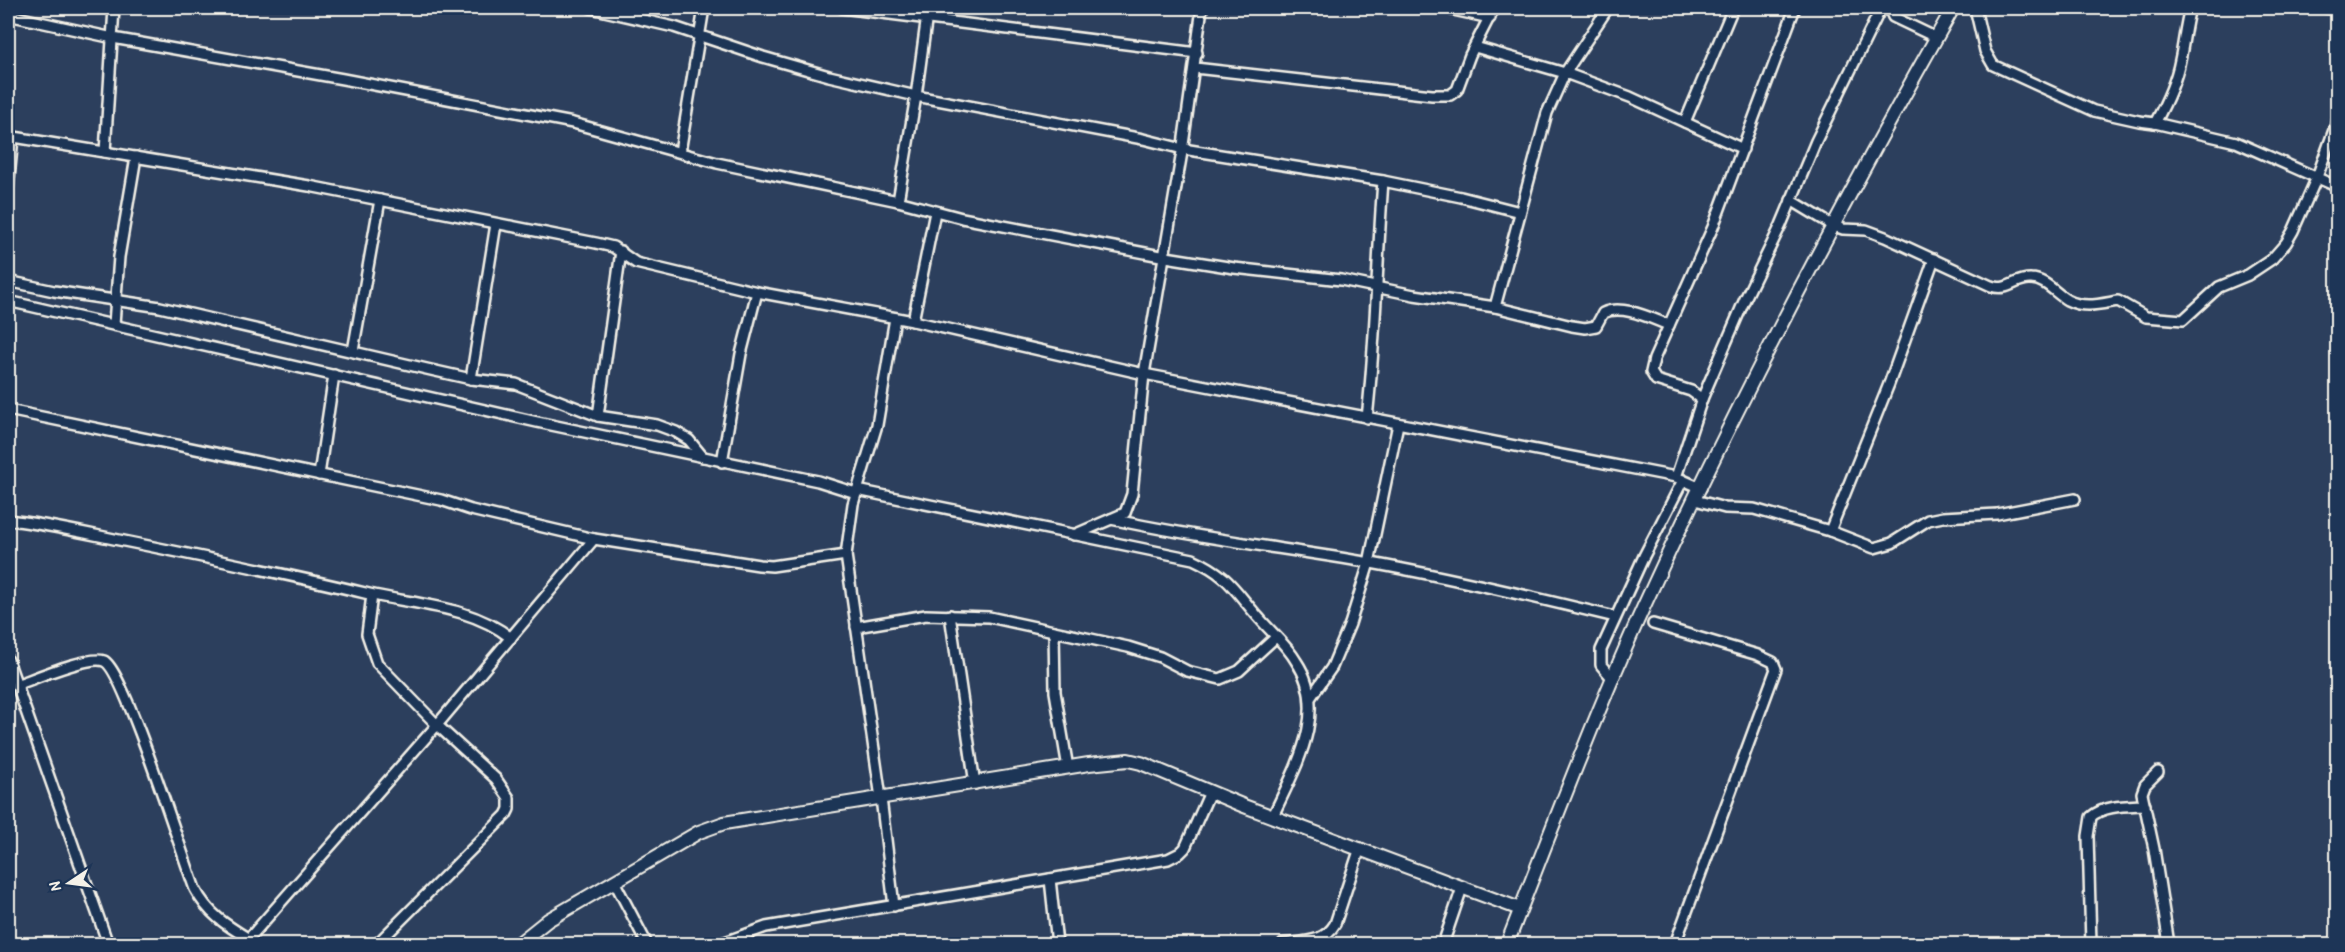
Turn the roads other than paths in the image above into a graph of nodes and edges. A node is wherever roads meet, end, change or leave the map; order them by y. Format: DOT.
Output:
graph roads {
  1 [pos="114,8"];
  2 [pos="591,8"];
  3 [pos="704,8"];
  4 [pos="842,8"];
  5 [pos="928,8"];
  6 [pos="1202,8"];
  7 [pos="1444,8"];
  8 [pos="1494,8"];
  9 [pos="1608,8"];
  10 [pos="1733,8"];
  11 [pos="1795,8"];
  12 [pos="1881,8"];
  13 [pos="1889,8"];
  14 [pos="1953,8"];
  15 [pos="1975,8"];
  16 [pos="2190,8"];
  17 [pos="2327,8"];
  18 [pos="2337,9"];
  19 [pos="8,15"];
  20 [pos="927,18"];
  21 [pos="1490,18"];
  22 [pos="700,35"];
  23 [pos="113,38"];
  24 [pos="1936,38"];
  25 [pos="1475,47"];
  26 [pos="1197,53"];
  27 [pos="1195,68"];
  28 [pos="1565,73"];
  29 [pos="916,96"];
  30 [pos="2337,119"];
  31 [pos="1685,122"];
  32 [pos="2156,123"];
  33 [pos="10,137"];
  34 [pos="1183,149"];
  35 [pos="1743,149"];
  36 [pos="105,152"];
  37 [pos="680,153"];
  38 [pos="136,158"];
  39 [pos="2317,177"];
  40 [pos="1383,181"];
  41 [pos="2337,186"];
  42 [pos="8,189"];
  43 [pos="1791,200"];
  44 [pos="380,201"];
  45 [pos="898,201"];
  46 [pos="935,212"];
  47 [pos="1520,212"];
  48 [pos="496,224"];
  49 [pos="1834,226"];
  50 [pos="621,251"];
  51 [pos="1166,257"];
  52 [pos="1935,259"];
  53 [pos="8,281"];
  54 [pos="1376,287"];
  55 [pos="757,292"];
  56 [pos="114,298"];
  57 [pos="8,301"];
  58 [pos="1496,307"];
  59 [pos="895,318"];
  60 [pos="913,321"];
  61 [pos="114,324"];
  62 [pos="1669,325"];
  63 [pos="353,351"];
  64 [pos="1144,374"];
  65 [pos="334,375"];
  66 [pos="471,379"];
  67 [pos="1702,399"];
  68 [pos="8,410"];
  69 [pos="597,416"];
  70 [pos="1367,418"];
  71 [pos="1398,424"];
  72 [pos="703,457"];
  73 [pos="722,462"];
  74 [pos="319,475"];
  75 [pos="1679,479"];
  76 [pos="857,492"];
  77 [pos="1698,494"];
  78 [pos="2075,499"];
  79 [pos="1111,519"];
  80 [pos="8,520"];
  81 [pos="1830,531"];
  82 [pos="1074,535"];
  83 [pos="594,539"];
  84 [pos="846,555"];
  85 [pos="1369,563"];
  86 [pos="372,595"];
  87 [pos="950,615"];
  88 [pos="1615,617"];
  89 [pos="1653,624"];
  90 [pos="856,627"];
  91 [pos="1054,631"];
  92 [pos="1276,637"];
  93 [pos="511,638"];
  94 [pos="8,660"];
  95 [pos="1613,679"];
  96 [pos="16,685"];
  97 [pos="1311,697"];
  98 [pos="437,725"];
  99 [pos="1068,768"];
  100 [pos="2158,772"];
  101 [pos="975,784"];
  102 [pos="1210,792"];
  103 [pos="881,798"];
  104 [pos="2145,805"];
  105 [pos="1273,816"];
  106 [pos="1360,848"];
  107 [pos="1050,879"];
  108 [pos="614,881"];
  109 [pos="1462,888"];
  110 [pos="894,906"];
  111 [pos="1520,909"];
  112 [pos="247,942"];
  113 [pos="108,945"];
  114 [pos="377,945"];
  115 [pos="518,945"];
  116 [pos="647,945"];
  117 [pos="719,945"];
  118 [pos="1058,945"];
  119 [pos="1283,945"];
  120 [pos="1443,945"];
  121 [pos="1507,945"];
  122 [pos="1675,945"];
  123 [pos="2091,945"];
  124 [pos="2169,945"];
  1 -- 23 [label="street"];
  2 -- 22 [label="street"];
  3 -- 22 [label="street"];
  4 -- 20 [label="street"];
  5 -- 20 [label="street"];
  6 -- 26 [label="street"];
  7 -- 21 [label="street"];
  8 -- 21 [label="street"];
  9 -- 28 [label="street"];
  10 -- 31 [label="street"];
  11 -- 35 [label="street"];
  12 -- 43 [label="street"];
  13 -- 24 [label="street"];
  14 -- 24 [label="street"];
  15 -- 32 [label="street"];
  16 -- 32 [label="street"];
  17 -- 18 [label="street"];
  19 -- 23 [label="street"];
  20 -- 26 [label="street"];
  20 -- 29 [label="street"];
  21 -- 25 [label="street"];
  22 -- 29 [label="street"];
  22 -- 37 [label="street"];
  23 -- 36 [label="street"];
  23 -- 37 [label="street"];
  24 -- 49 [label="street"];
  25 -- 27 [label="street"];
  25 -- 28 [label="street"];
  26 -- 27 [label="street"];
  27 -- 34 [label="street"];
  28 -- 31 [label="street"];
  28 -- 47 [label="street"];
  29 -- 34 [label="street"];
  29 -- 45 [label="street"];
  30 -- 39 [label="street"];
  31 -- 35 [label="street"];
  32 -- 39 [label="street"];
  33 -- 36 [label="street"];
  33 -- 42 [label="street"];
  34 -- 40 [label="street"];
  34 -- 51 [label="street"];
  35 -- 62 [label="street"];
  36 -- 38 [label="street"];
  37 -- 45 [label="street"];
  38 -- 44 [label="street"];
  38 -- 56 [label="street"];
  39 -- 41 [label="street"];
  39 -- 52 [label="street"];
  40 -- 47 [label="street"];
  40 -- 54 [label="street"];
  43 -- 49 [label="street"];
  43 -- 67 [label="street"];
  44 -- 48 [label="street"];
  44 -- 63 [label="street"];
  45 -- 46 [label="street"];
  46 -- 51 [label="street"];
  46 -- 60 [label="street"];
  47 -- 58 [label="street"];
  48 -- 50 [label="street"];
  48 -- 66 [label="street"];
  49 -- 52 [label="street"];
  49 -- 77 [label="street"];
  50 -- 55 [label="street"];
  50 -- 69 [label="street"];
  51 -- 54 [label="street"];
  51 -- 64 [label="street"];
  52 -- 81 [label="street"];
  53 -- 56 [label="street"];
  54 -- 58 [label="street"];
  54 -- 70 [label="street"];
  55 -- 59 [label="street"];
  55 -- 73 [label="street"];
  56 -- 61 [label="street"];
  56 -- 63 [label="street"];
  57 -- 61 [label="street"];
  58 -- 62 [label="street"];
  59 -- 60 [label="street"];
  59 -- 76 [label="street"];
  60 -- 64 [label="street"];
  61 -- 65 [label="street"];
  62 -- 67 [label="street"];
  63 -- 66 [label="street"];
  64 -- 70 [label="street"];
  64 -- 79 [label="street"];
  65 -- 72 [label="street"];
  65 -- 74 [label="street"];
  66 -- 69 [label="street"];
  67 -- 75 [label="street"];
  68 -- 74 [label="street"];
  69 -- 72 [label="street"];
  70 -- 71 [label="street"];
  71 -- 75 [label="street"];
  71 -- 85 [label="street"];
  72 -- 73 [label="street"];
  73 -- 76 [label="street"];
  74 -- 83 [label="street"];
  75 -- 77 [label="street"];
  75 -- 88 [label="street"];
  76 -- 82 [label="street"];
  76 -- 84 [label="street"];
  77 -- 81 [label="street"];
  77 -- 95 [label="street"];
  78 -- 81 [label="street"];
  79 -- 82 [label="street"];
  79 -- 85 [label="street"];
  80 -- 86 [label="street"];
  82 -- 92 [label="street"];
  83 -- 84 [label="street"];
  83 -- 93 [label="street"];
  84 -- 90 [label="street"];
  85 -- 88 [label="street"];
  85 -- 97 [label="street"];
  86 -- 93 [label="street"];
  86 -- 98 [label="street"];
  87 -- 90 [label="street"];
  87 -- 91 [label="street"];
  87 -- 101 [label="street"];
  88 -- 95 [label="street"];
  89 -- 122 [label="street"];
  90 -- 103 [label="street"];
  91 -- 92 [label="street"];
  91 -- 99 [label="street"];
  92 -- 97 [label="street"];
  93 -- 98 [label="street"];
  94 -- 96 [label="street"];
  95 -- 111 [label="street"];
  96 -- 112 [label="street"];
  96 -- 113 [label="street"];
  97 -- 105 [label="street"];
  98 -- 112 [label="street"];
  98 -- 114 [label="street"];
  99 -- 101 [label="street"];
  99 -- 102 [label="street"];
  100 -- 104 [label="street"];
  101 -- 103 [label="street"];
  102 -- 105 [label="street"];
  102 -- 107 [label="street"];
  103 -- 108 [label="street"];
  103 -- 110 [label="street"];
  104 -- 123 [label="street"];
  104 -- 124 [label="street"];
  105 -- 106 [label="street"];
  106 -- 109 [label="street"];
  106 -- 119 [label="street"];
  107 -- 110 [label="street"];
  107 -- 118 [label="street"];
  108 -- 115 [label="street"];
  108 -- 116 [label="street"];
  109 -- 111 [label="street"];
  109 -- 120 [label="street"];
  110 -- 117 [label="street"];
  111 -- 121 [label="street"];
}
